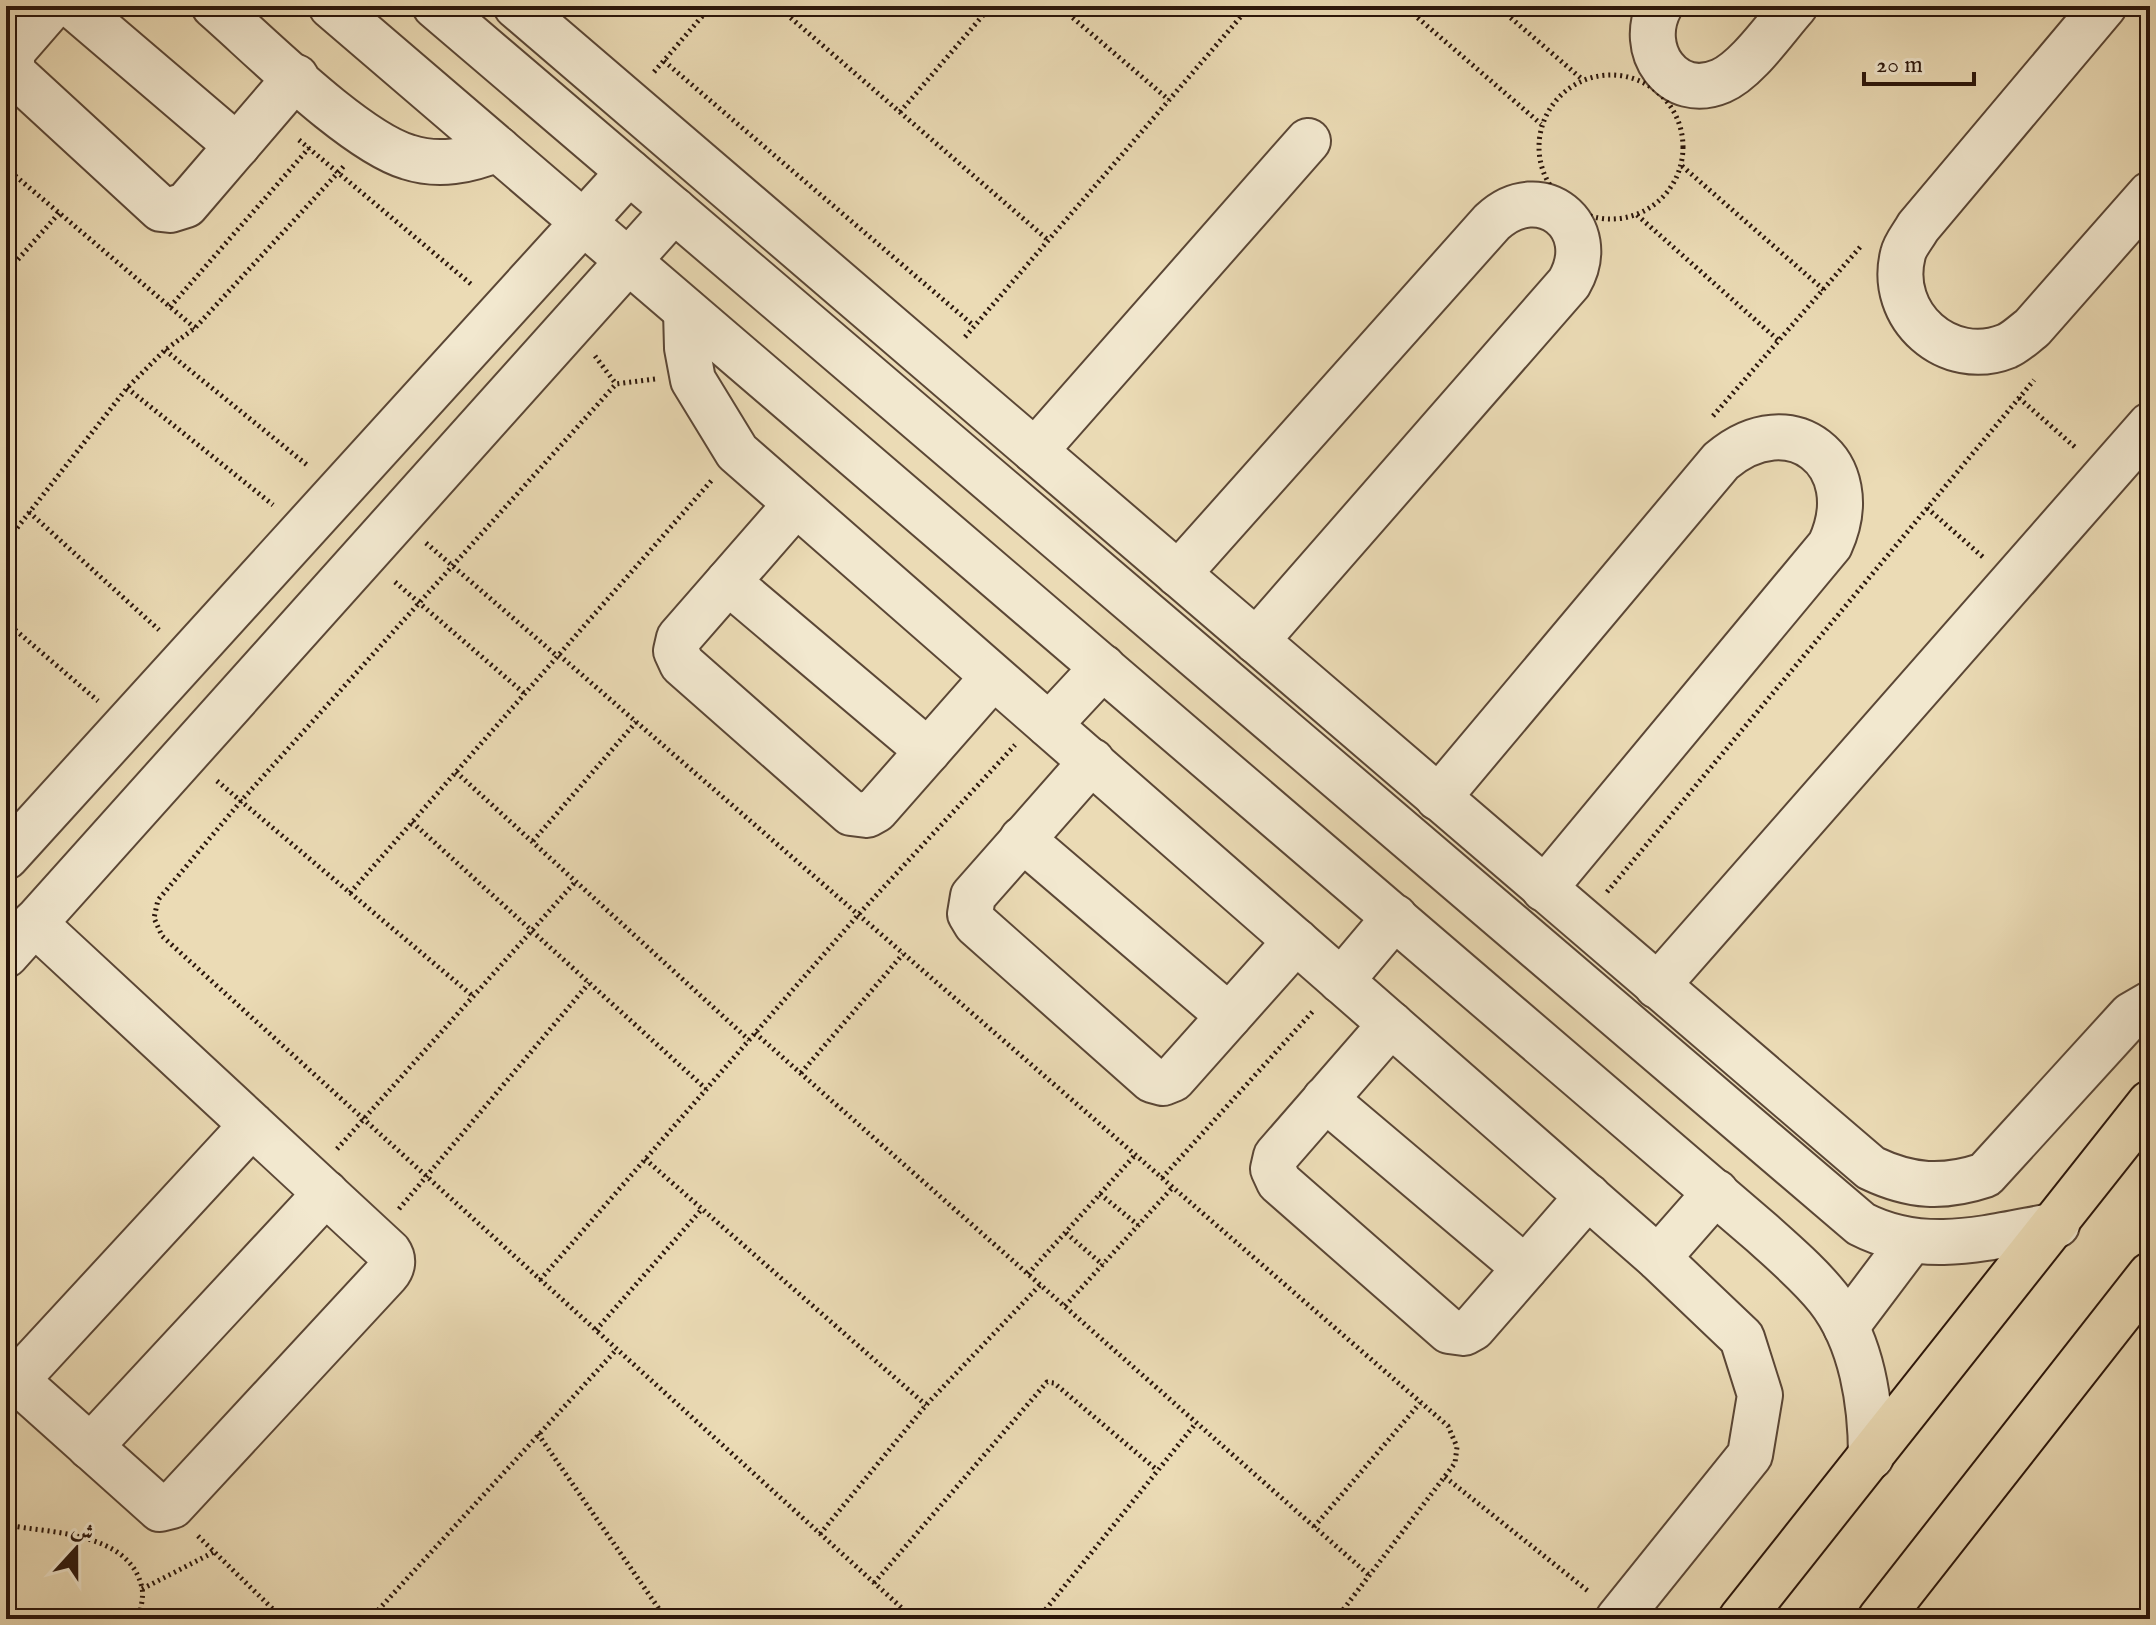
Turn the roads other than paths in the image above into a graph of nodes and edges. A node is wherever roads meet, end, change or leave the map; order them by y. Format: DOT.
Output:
graph roads {
  1 [pos="52,6"];
  2 [pos="73,6"];
  3 [pos="214,6"];
  4 [pos="331,6"];
  5 [pos="435,6"];
  6 [pos="516,6"];
  7 [pos="1660,6"];
  8 [pos="1795,6"];
  9 [pos="2104,6"];
  10 [pos="296,77"];
  11 [pos="1308,141"];
  12 [pos="237,146"];
  13 [pos="498,149"];
  14 [pos="629,172"];
  15 [pos="2150,194"];
  16 [pos="674,210"];
  17 [pos="583,222"];
  18 [pos="630,262"];
  19 [pos="686,311"];
  20 [pos="2150,425"];
  21 [pos="1035,451"];
  22 [pos="796,504"];
  23 [pos="1178,574"];
  24 [pos="728,582"];
  25 [pos="1256,641"];
  26 [pos="1103,667"];
  27 [pos="993,677"];
  28 [pos="1044,721"];
  29 [pos="928,751"];
  30 [pos="1092,761"];
  31 [pos="1438,798"];
  32 [pos="1022,839"];
  33 [pos="6,857"];
  34 [pos="1544,889"];
  35 [pos="1395,917"];
  36 [pos="20,939"];
  37 [pos="1296,941"];
  38 [pos="1341,981"];
  39 [pos="1657,986"];
  40 [pos="2150,1004"];
  41 [pos="1229,1016"];
  42 [pos="1391,1024"];
  43 [pos="1747,1062"];
  44 [pos="1325,1099"];
  45 [pos="2150,1103"];
  46 [pos="252,1125"];
  47 [pos="1769,1146"];
  48 [pos="1807,1180"];
  49 [pos="318,1186"];
  50 [pos="1716,1192"];
  51 [pos="1588,1196"];
  52 [pos="2057,1225"];
  53 [pos="1762,1233"];
  54 [pos="1910,1242"];
  55 [pos="1658,1258"];
  56 [pos="1525,1268"];
  57 [pos="2150,1275"];
  58 [pos="1846,1327"];
  59 [pos="90,1447"];
  60 [pos="1871,1457"];
  61 [pos="1619,1618"];
  62 [pos="1741,1619"];
  63 [pos="1880,1619"];
  1 -- 12 [label="street"];
  2 -- 12 [label="street"];
  3 -- 10 [label="street"];
  4 -- 13 [label="street"];
  5 -- 14 [label="street"];
  6 -- 21 [label="street"];
  7 -- 8 [label="street"];
  9 -- 15 [label="street"];
  10 -- 12 [label="street"];
  10 -- 13 [label="street"];
  11 -- 21 [label="street"];
  13 -- 17 [label="street"];
  14 -- 16 [label="street"];
  14 -- 17 [label="street"];
  16 -- 18 [label="street"];
  16 -- 47 [label="street"];
  17 -- 18 [label="street"];
  17 -- 33 [label="street"];
  18 -- 19 [label="street"];
  18 -- 36 [label="street"];
  19 -- 22 [label="street"];
  19 -- 26 [label="street"];
  20 -- 39 [label="street"];
  21 -- 23 [label="street"];
  22 -- 24 [label="street"];
  22 -- 27 [label="street"];
  23 -- 25 [label="street"];
  23 -- 25 [label="street"];
  24 -- 29 [label="street"];
  24 -- 29 [label="street"];
  25 -- 31 [label="street"];
  26 -- 28 [label="street"];
  26 -- 35 [label="street"];
  27 -- 28 [label="street"];
  27 -- 29 [label="street"];
  28 -- 30 [label="street"];
  30 -- 32 [label="street"];
  30 -- 37 [label="street"];
  31 -- 34 [label="street"];
  31 -- 34 [label="street"];
  32 -- 41 [label="street"];
  32 -- 41 [label="street"];
  34 -- 39 [label="street"];
  35 -- 38 [label="street"];
  35 -- 50 [label="street"];
  36 -- 46 [label="street"];
  37 -- 38 [label="street"];
  37 -- 41 [label="street"];
  38 -- 42 [label="street"];
  39 -- 43 [label="street"];
  40 -- 43 [label="street"];
  42 -- 44 [label="street"];
  42 -- 51 [label="street"];
  43 -- 47 [label="street"];
  44 -- 56 [label="street"];
  44 -- 56 [label="street"];
  45 -- 52 [label="main road"];
  46 -- 49 [label="street"];
  46 -- 59 [label="street"];
  47 -- 48 [label="street"];
  48 -- 53 [label="street"];
  48 -- 54 [label="street"];
  49 -- 59 [label="street"];
  49 -- 59 [label="street"];
  50 -- 53 [label="street"];
  50 -- 55 [label="street"];
  51 -- 55 [label="street"];
  51 -- 56 [label="street"];
  52 -- 54 [label="street"];
  52 -- 60 [label="main road"];
  53 -- 58 [label="street"];
  54 -- 58 [label="street"];
  55 -- 61 [label="street"];
  57 -- 63 [label="main road"];
  58 -- 60 [label="street"];
  60 -- 62 [label="main road"];
}
